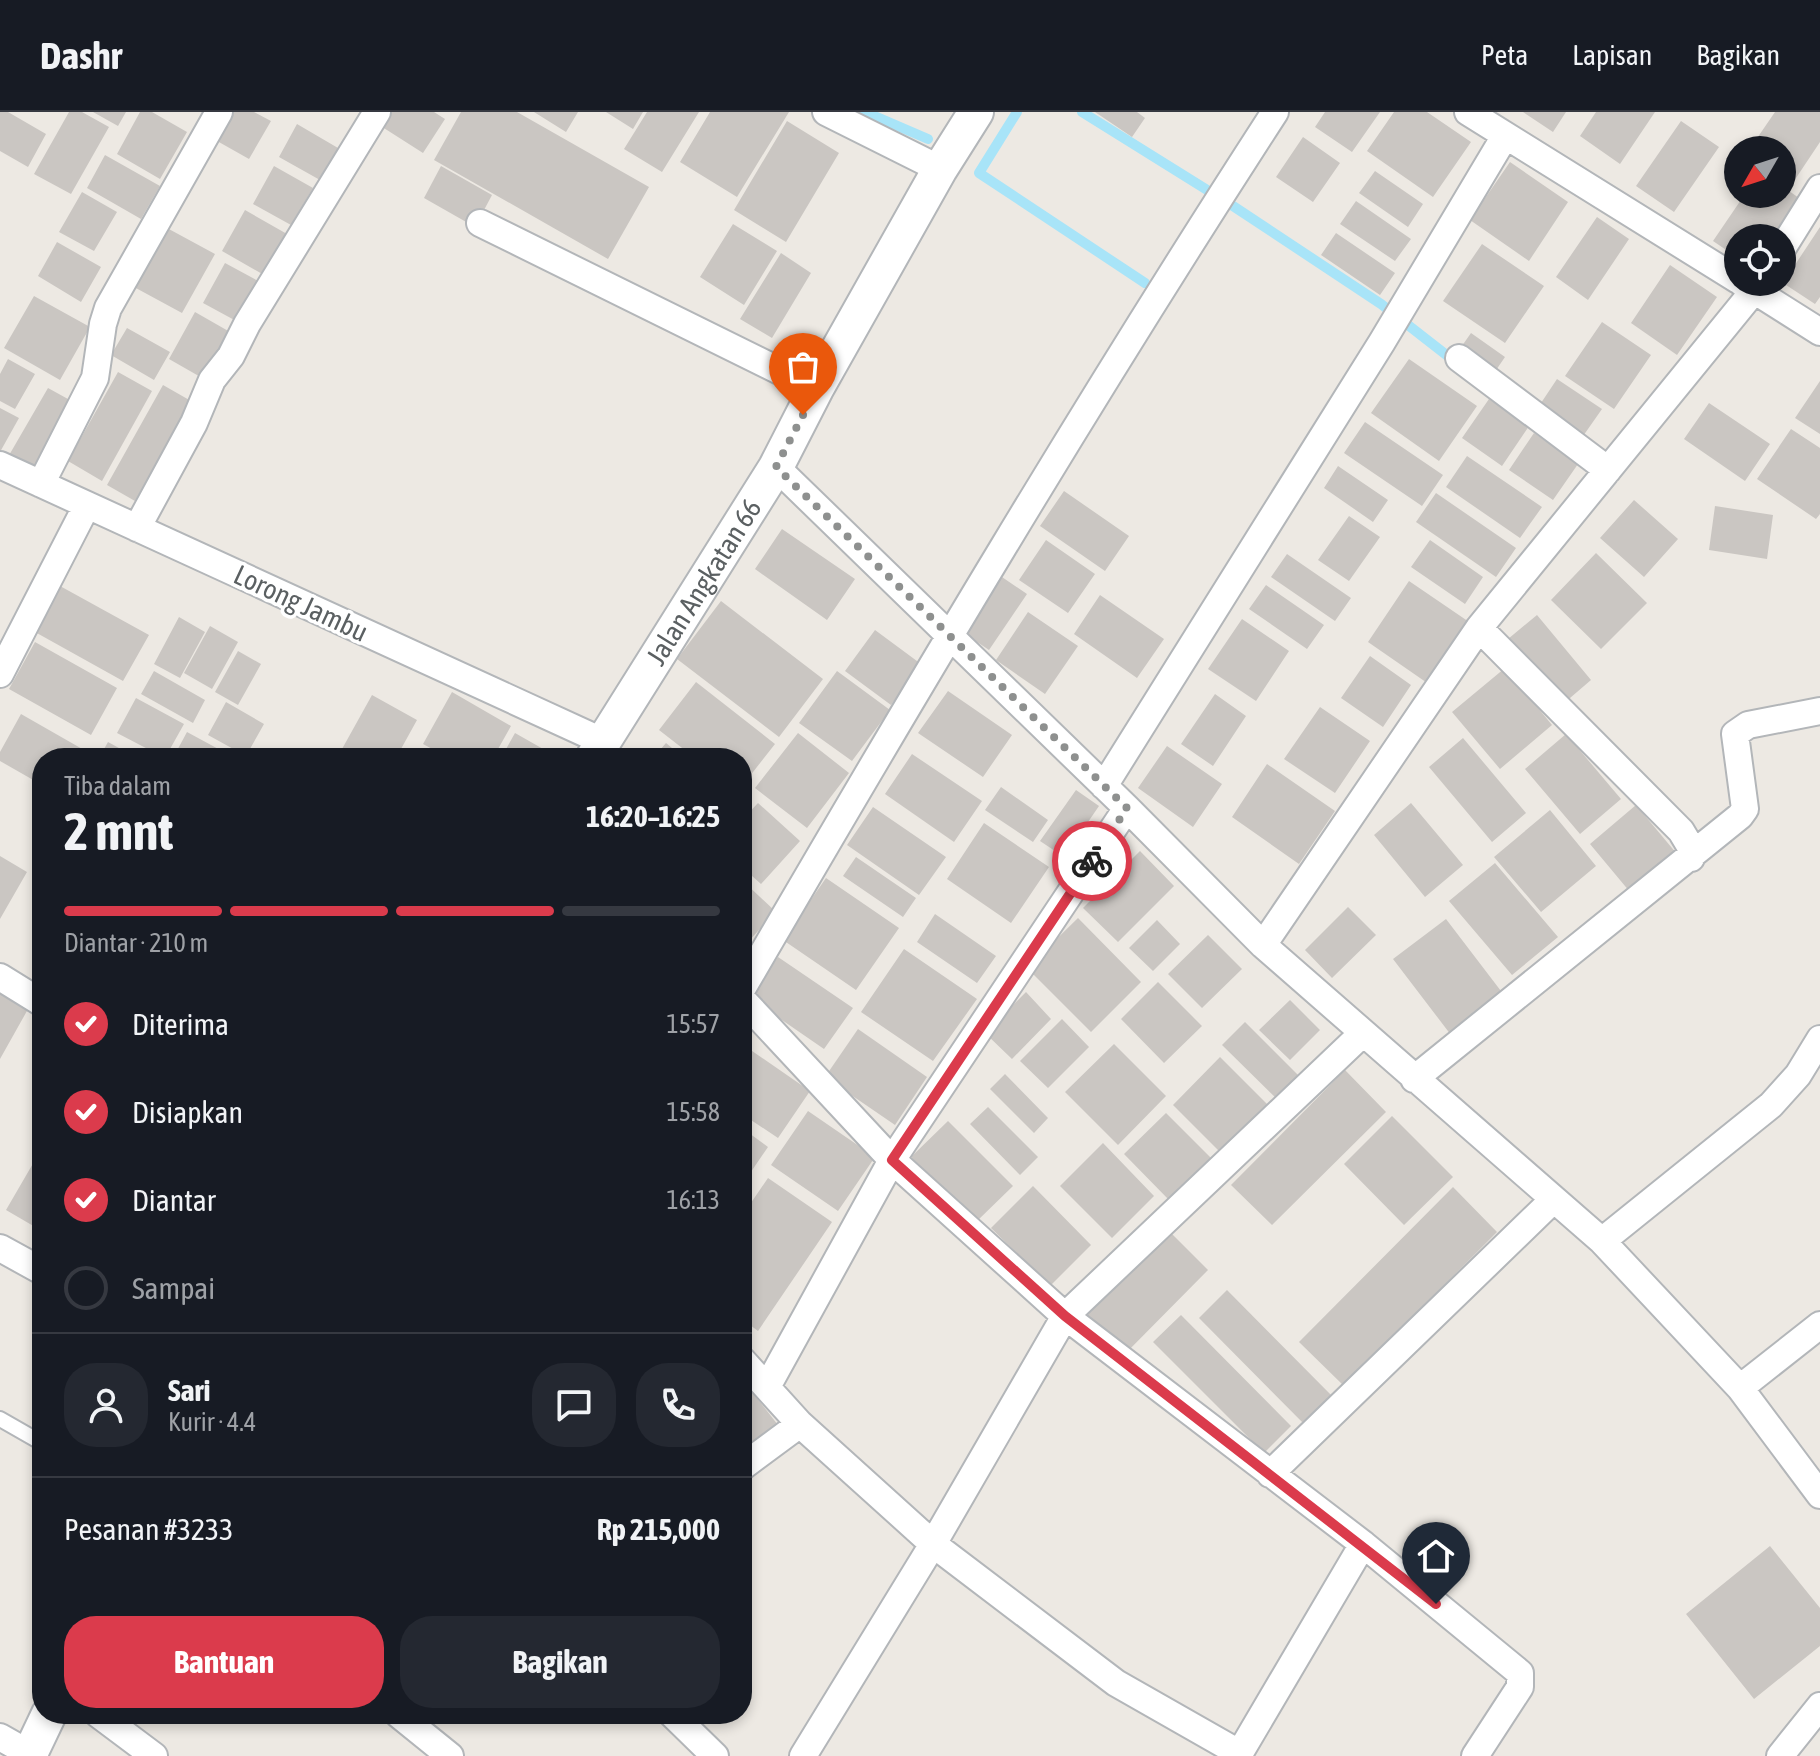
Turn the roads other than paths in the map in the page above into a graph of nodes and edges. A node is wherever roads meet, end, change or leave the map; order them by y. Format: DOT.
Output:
graph roads {
  1 [pos="219,112"];
  2 [pos="377,112"];
  3 [pos="826,112"];
  4 [pos="976,112"];
  5 [pos="1275,112"];
  6 [pos="1468,112"];
  7 [pos="1505,136"];
  8 [pos="947,158"];
  9 [pos="1820,188"];
  10 [pos="480,223"];
  11 [pos="1796,227"];
  12 [pos="1724,269"];
  13 [pos="1740,296"];
  14 [pos="1767,296"];
  15 [pos="1820,332"];
  16 [pos="1459,358"];
  17 [pos="816,389"];
  18 [pos="0,465"];
  19 [pos="776,467"];
  20 [pos="1608,470"];
  21 [pos="41,484"];
  22 [pos="87,505"];
  23 [pos="137,528"];
  24 [pos="1479,628"];
  25 [pos="949,637"];
  26 [pos="0,674"];
  27 [pos="1820,711"];
  28 [pos="595,748"];
  29 [pos="598,748"];
  30 [pos="1104,786"];
  31 [pos="1127,808"];
  32 [pos="1691,858"];
  33 [pos="1263,945"];
  34 [pos="752,972"];
  35 [pos="0,977"];
  36 [pos="32,997"];
  37 [pos="752,1010"];
  38 [pos="1363,1033"];
  39 [pos="1820,1039"];
  40 [pos="1414,1079"];
  41 [pos="892,1160"];
  42 [pos="1553,1200"];
  43 [pos="1602,1241"];
  44 [pos="0,1248"];
  45 [pos="32,1266"];
  46 [pos="1065,1316"];
  47 [pos="1820,1325"];
  48 [pos="752,1371"];
  49 [pos="767,1387"];
  50 [pos="1740,1388"];
  51 [pos="0,1419"];
  52 [pos="800,1424"];
  53 [pos="32,1437"];
  54 [pos="752,1460"];
  55 [pos="1270,1474"];
  56 [pos="1820,1495"];
  57 [pos="933,1544"];
  58 [pos="1363,1544"];
  59 [pos="1820,1706"];
  60 [pos="44,1724"];
  61 [pos="111,1724"];
  62 [pos="410,1724"];
  63 [pos="682,1724"];
  64 [pos="0,1737"];
  65 [pos="29,1755"];
  66 [pos="1239,1755"];
  67 [pos="154,1756"];
  68 [pos="450,1756"];
  69 [pos="715,1756"];
  70 [pos="803,1756"];
  71 [pos="1475,1756"];
  72 [pos="1780,1756"];
  1 -- 21 [label="street"];
  2 -- 23 [label="street"];
  3 -- 8 [label="street"];
  4 -- 8 [label="street, Jalan Angkatan 66"];
  5 -- 25 [label="street"];
  6 -- 7 [label="street"];
  7 -- 12 [label="street"];
  7 -- 30 [label="street"];
  8 -- 17 [label="street, Jalan Angkatan 66"];
  9 -- 11 [label="street"];
  10 -- 17 [label="street"];
  13 -- 20 [label="street"];
  14 -- 15 [label="street"];
  16 -- 20 [label="street"];
  17 -- 19 [label="street, Jalan Angkatan 66"];
  18 -- 21 [label="street, Lorong Jambu"];
  19 -- 25 [label="street"];
  19 -- 29 [label="street, Jalan Angkatan 66"];
  20 -- 24 [label="street"];
  21 -- 22 [label="street, Lorong Jambu"];
  22 -- 23 [label="street, Lorong Jambu"];
  22 -- 26 [label="street"];
  23 -- 28 [label="street, Lorong Jambu"];
  24 -- 32 [label="street"];
  24 -- 33 [label="street"];
  25 -- 30 [label="street"];
  25 -- 34 [label="street"];
  27 -- 32 [label="street"];
  30 -- 31 [label="street"];
  31 -- 33 [label="street"];
  31 -- 41 [label="street"];
  32 -- 40 [label="street"];
  33 -- 38 [label="street"];
  35 -- 36 [label="street"];
  37 -- 41 [label="street"];
  38 -- 40 [label="street"];
  38 -- 46 [label="street"];
  39 -- 43 [label="street"];
  40 -- 42 [label="street"];
  41 -- 46 [label="street"];
  41 -- 49 [label="street"];
  42 -- 43 [label="street"];
  42 -- 55 [label="street"];
  43 -- 50 [label="street"];
  44 -- 45 [label="street"];
  46 -- 55 [label="street"];
  46 -- 57 [label="street"];
  47 -- 50 [label="street"];
  48 -- 49 [label="street"];
  49 -- 52 [label="street"];
  50 -- 56 [label="street"];
  51 -- 53 [label="lane"];
  52 -- 54 [label="street"];
  52 -- 57 [label="street"];
  55 -- 58 [label="street"];
  57 -- 66 [label="street"];
  57 -- 70 [label="street"];
  58 -- 66 [label="street"];
  58 -- 71 [label="street"];
  59 -- 72 [label="street"];
  60 -- 65 [label="street"];
  61 -- 67 [label="street"];
  62 -- 68 [label="street"];
  63 -- 69 [label="street"];
  64 -- 65 [label="street"];
}
